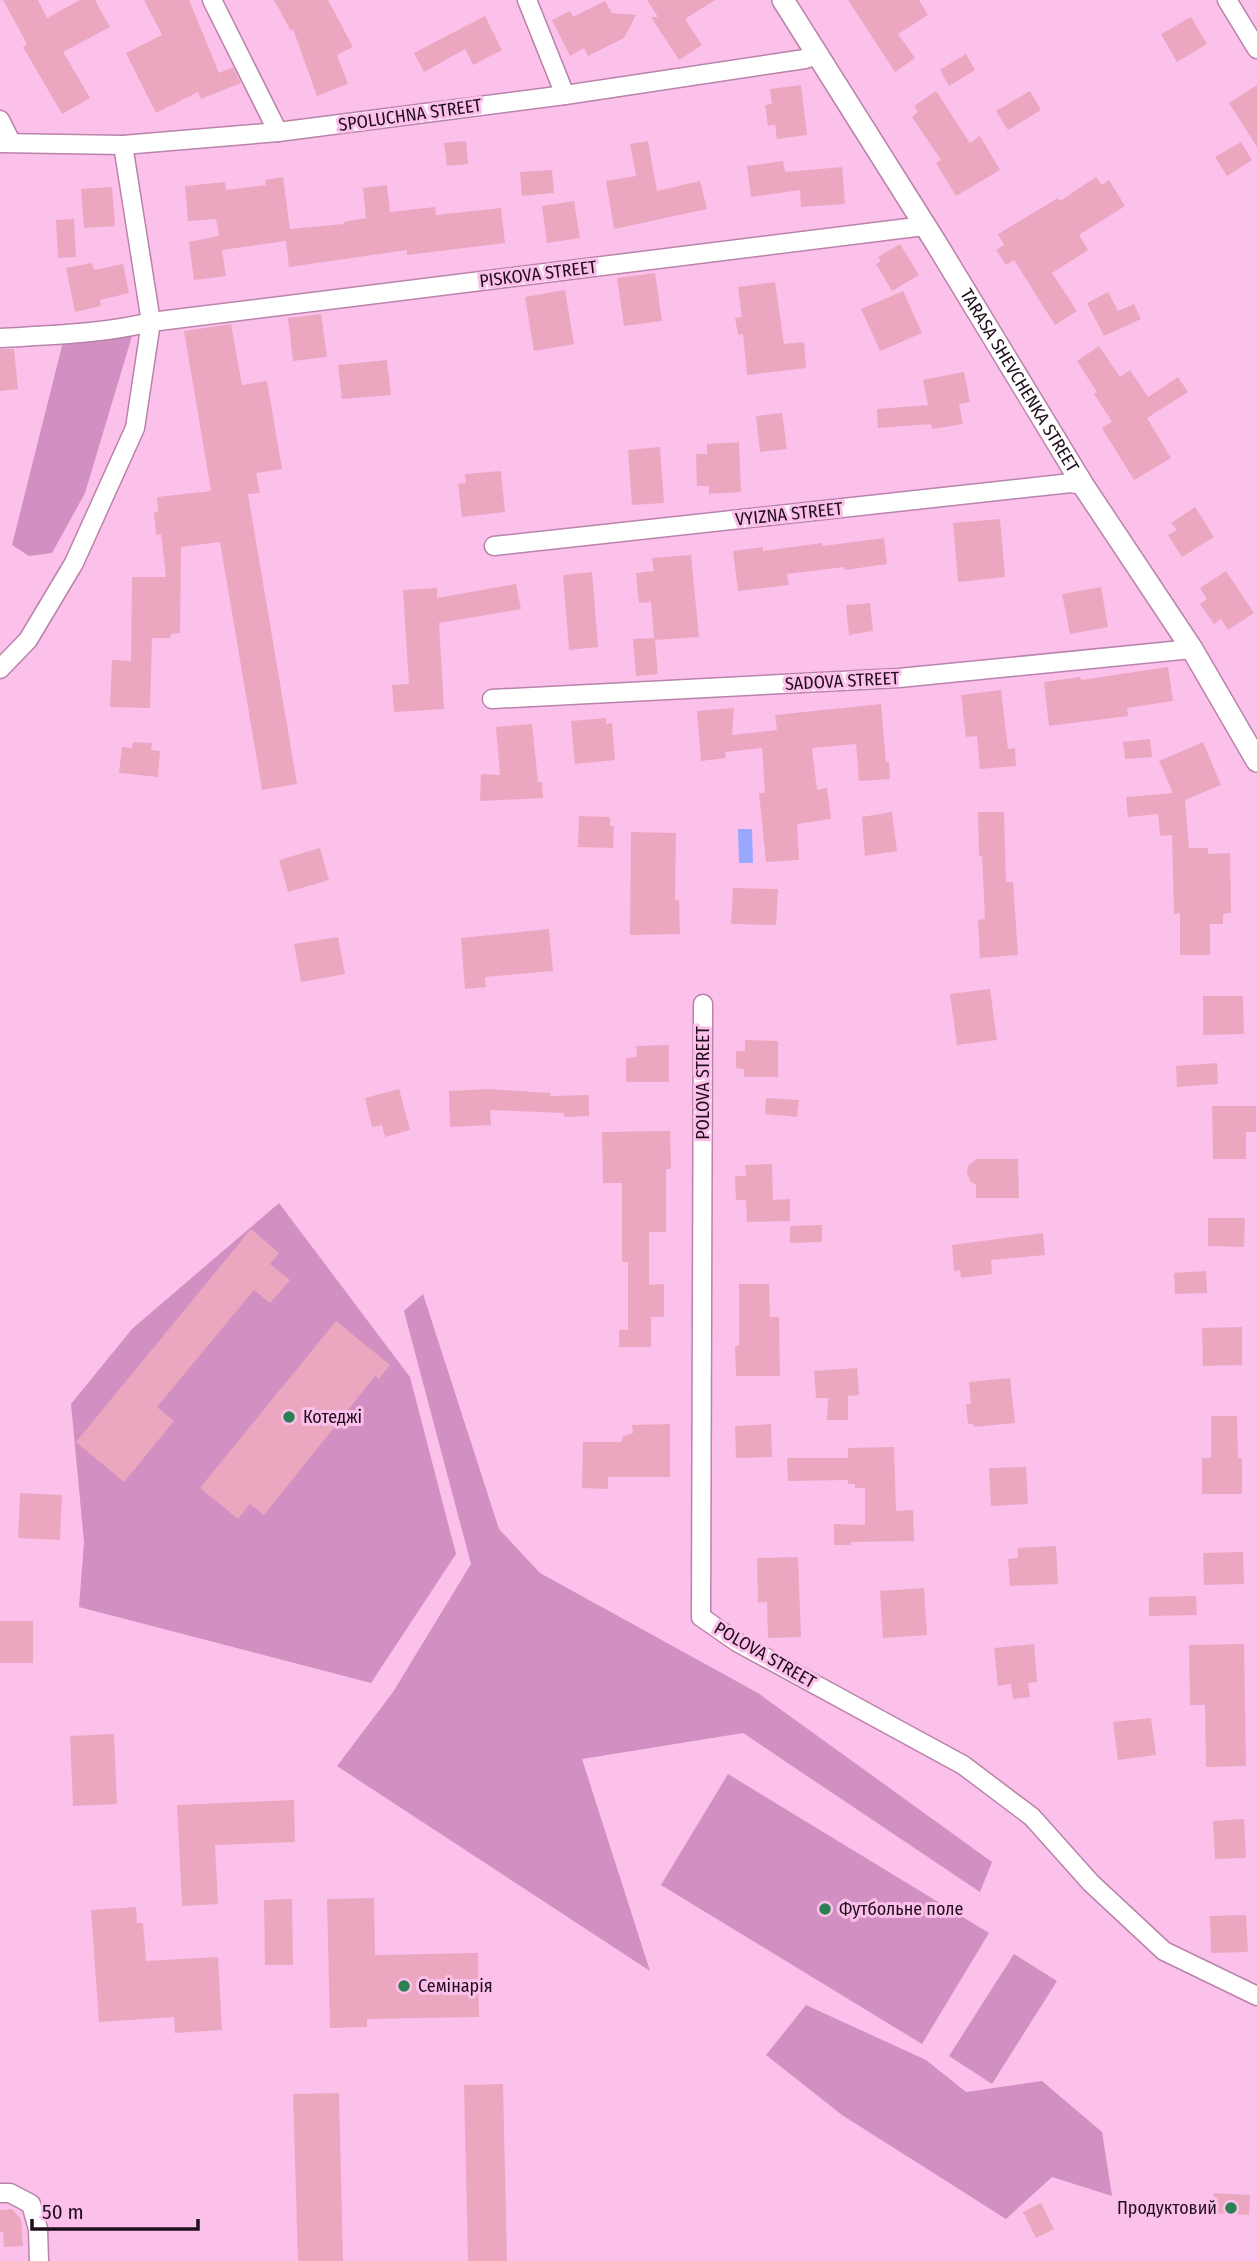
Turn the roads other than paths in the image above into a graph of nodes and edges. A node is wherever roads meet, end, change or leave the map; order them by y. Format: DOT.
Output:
graph roads {
  1 [pos="212,0"];
  2 [pos="527,0"];
  3 [pos="783,0"];
  4 [pos="1227,0"];
  5 [pos="1257,49"];
  6 [pos="817,55"];
  7 [pos="565,95"];
  8 [pos="0,120"];
  9 [pos="278,132"];
  10 [pos="6,143"];
  11 [pos="123,145"];
  12 [pos="924,226"];
  13 [pos="151,322"];
  14 [pos="0,338"];
  15 [pos="1083,485"];
  16 [pos="495,546"];
  17 [pos="1192,649"];
  18 [pos="0,668"];
  19 [pos="492,699"];
  20 [pos="1257,761"];
  21 [pos="703,1004"];
  22 [pos="1257,1996"];
  23 [pos="0,2193"];
  24 [pos="39,2261"];
  1 -- 9 [label="street"];
  2 -- 7 [label="street"];
  3 -- 6 [label="street, TARASA SHEVCHENKA STREET"];
  4 -- 5 [label="street"];
  6 -- 7 [label="street, SPOLUCHNA STREET"];
  6 -- 12 [label="street, TARASA SHEVCHENKA STREET"];
  7 -- 9 [label="street, SPOLUCHNA STREET"];
  8 -- 10 [label="street"];
  9 -- 11 [label="street, SPOLUCHNA STREET"];
  10 -- 11 [label="street, SPOLUCHNA STREET"];
  11 -- 13 [label="street"];
  12 -- 13 [label="street, PISKOVA STREET"];
  12 -- 15 [label="street, TARASA SHEVCHENKA STREET"];
  13 -- 14 [label="street, PISKOVA STREET"];
  13 -- 18 [label="street"];
  15 -- 16 [label="street, VYIZNA STREET"];
  15 -- 17 [label="street, TARASA SHEVCHENKA STREET"];
  17 -- 19 [label="street, SADOVA STREET"];
  17 -- 20 [label="street, TARASA SHEVCHENKA STREET"];
  21 -- 22 [label="street, POLOVA STREET"];
  23 -- 24 [label="street"];
}
